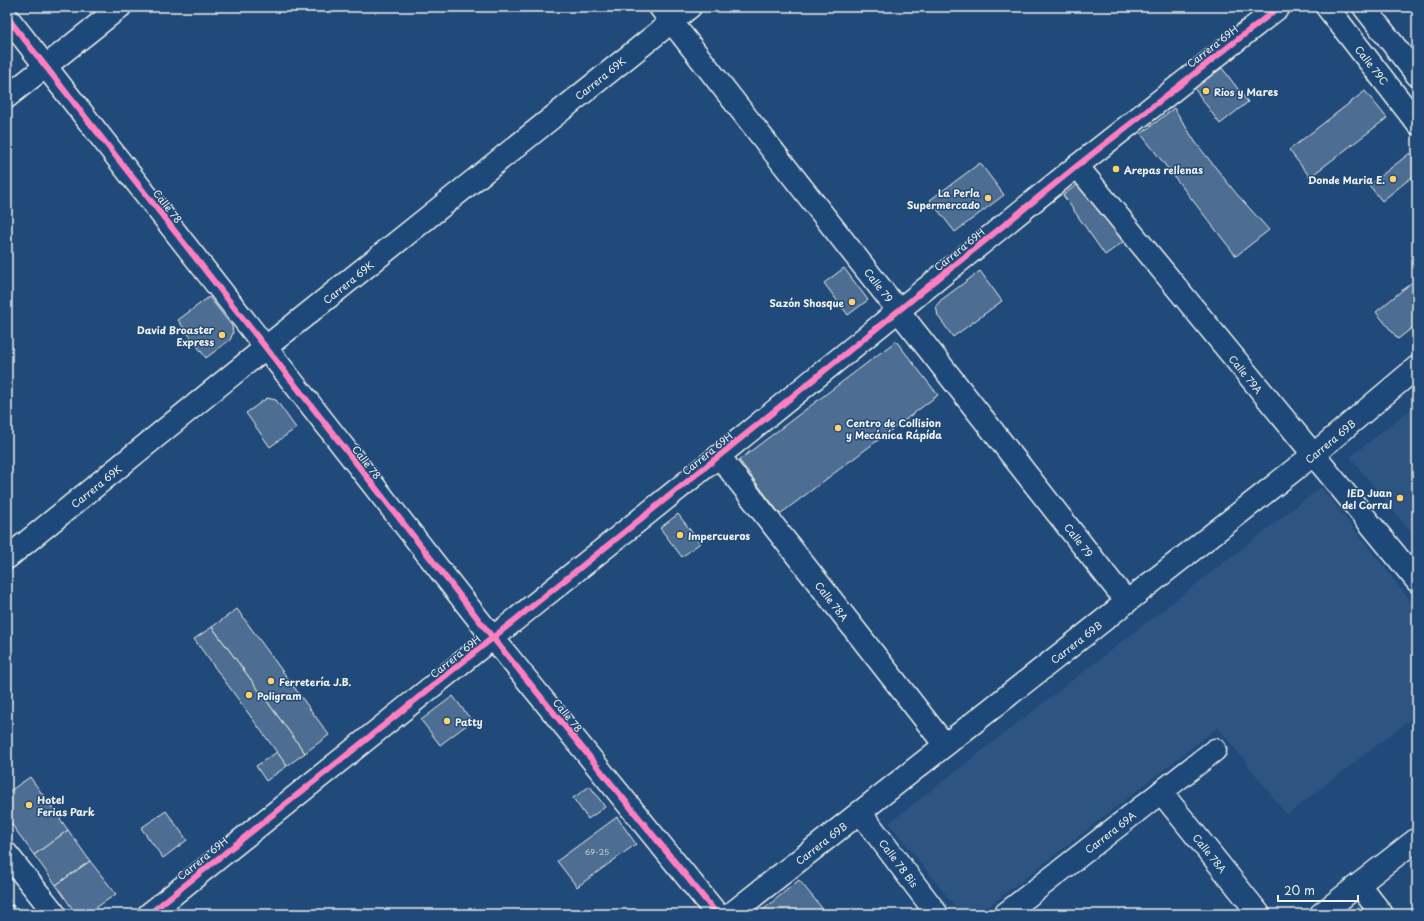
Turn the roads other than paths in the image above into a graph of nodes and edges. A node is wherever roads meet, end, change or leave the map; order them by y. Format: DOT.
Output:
graph roads {
  1 [pos="120,7"];
  2 [pos="690,7"];
  3 [pos="1278,7"];
  4 [pos="1327,7"];
  5 [pos="1364,7"];
  6 [pos="666,14"];
  7 [pos="7,17"];
  8 [pos="46,66"];
  9 [pos="1417,75"];
  10 [pos="7,97"];
  11 [pos="1417,122"];
  12 [pos="1077,166"];
  13 [pos="899,311"];
  14 [pos="265,348"];
  15 [pos="1417,367"];
  16 [pos="1313,455"];
  17 [pos="719,456"];
  18 [pos="7,558"];
  19 [pos="1417,581"];
  20 [pos="1127,602"];
  21 [pos="493,638"];
  22 [pos="945,745"];
  23 [pos="1215,750"];
  24 [pos="1161,792"];
  25 [pos="860,812"];
  26 [pos="1417,839"];
  27 [pos="7,854"];
  28 [pos="1359,885"];
  29 [pos="55,914"];
  30 [pos="149,914"];
  31 [pos="717,914"];
  32 [pos="731,914"];
  33 [pos="937,914"];
  34 [pos="1005,914"];
  35 [pos="1259,914"];
  36 [pos="1321,914"];
  37 [pos="1382,914"];
  1 -- 8 [label="main road"];
  2 -- 6 [label="main road, Carrera 69K"];
  3 -- 12 [label="main road, Carrera 69H"];
  4 -- 11 [label="main road, Calle 79C"];
  5 -- 9 [label="main road"];
  6 -- 13 [label="main road, Calle 79"];
  6 -- 14 [label="main road, Carrera 69K"];
  7 -- 8 [label="main road, Calle 78"];
  8 -- 10 [label="main road"];
  8 -- 14 [label="main road, Calle 78"];
  12 -- 13 [label="main road, Carrera 69H"];
  12 -- 16 [label="main road, Calle 79A"];
  13 -- 17 [label="main road, Carrera 69H"];
  13 -- 20 [label="main road, Calle 79"];
  14 -- 18 [label="main road, Carrera 69K"];
  14 -- 21 [label="main road, Calle 78"];
  15 -- 16 [label="main road, Carrera 69B"];
  16 -- 19 [label="main road, Calle 79A"];
  16 -- 20 [label="main road, Carrera 69B"];
  17 -- 21 [label="main road, Carrera 69H"];
  17 -- 22 [label="main road, Calle 78A"];
  20 -- 22 [label="main road, Carrera 69B"];
  21 -- 30 [label="main road, Carrera 69H"];
  21 -- 31 [label="main road, Calle 78"];
  22 -- 25 [label="main road, Carrera 69B"];
  23 -- 24 [label="main road, Carrera 69A"];
  24 -- 34 [label="main road, Carrera 69A"];
  24 -- 35 [label="main road, Calle 78A"];
  25 -- 32 [label="main road, Carrera 69B"];
  25 -- 33 [label="main road, Calle 78 Bis"];
  26 -- 28 [label="main road"];
  27 -- 29 [label="main road"];
  28 -- 36 [label="main road"];
  28 -- 37 [label="main road"];
}
